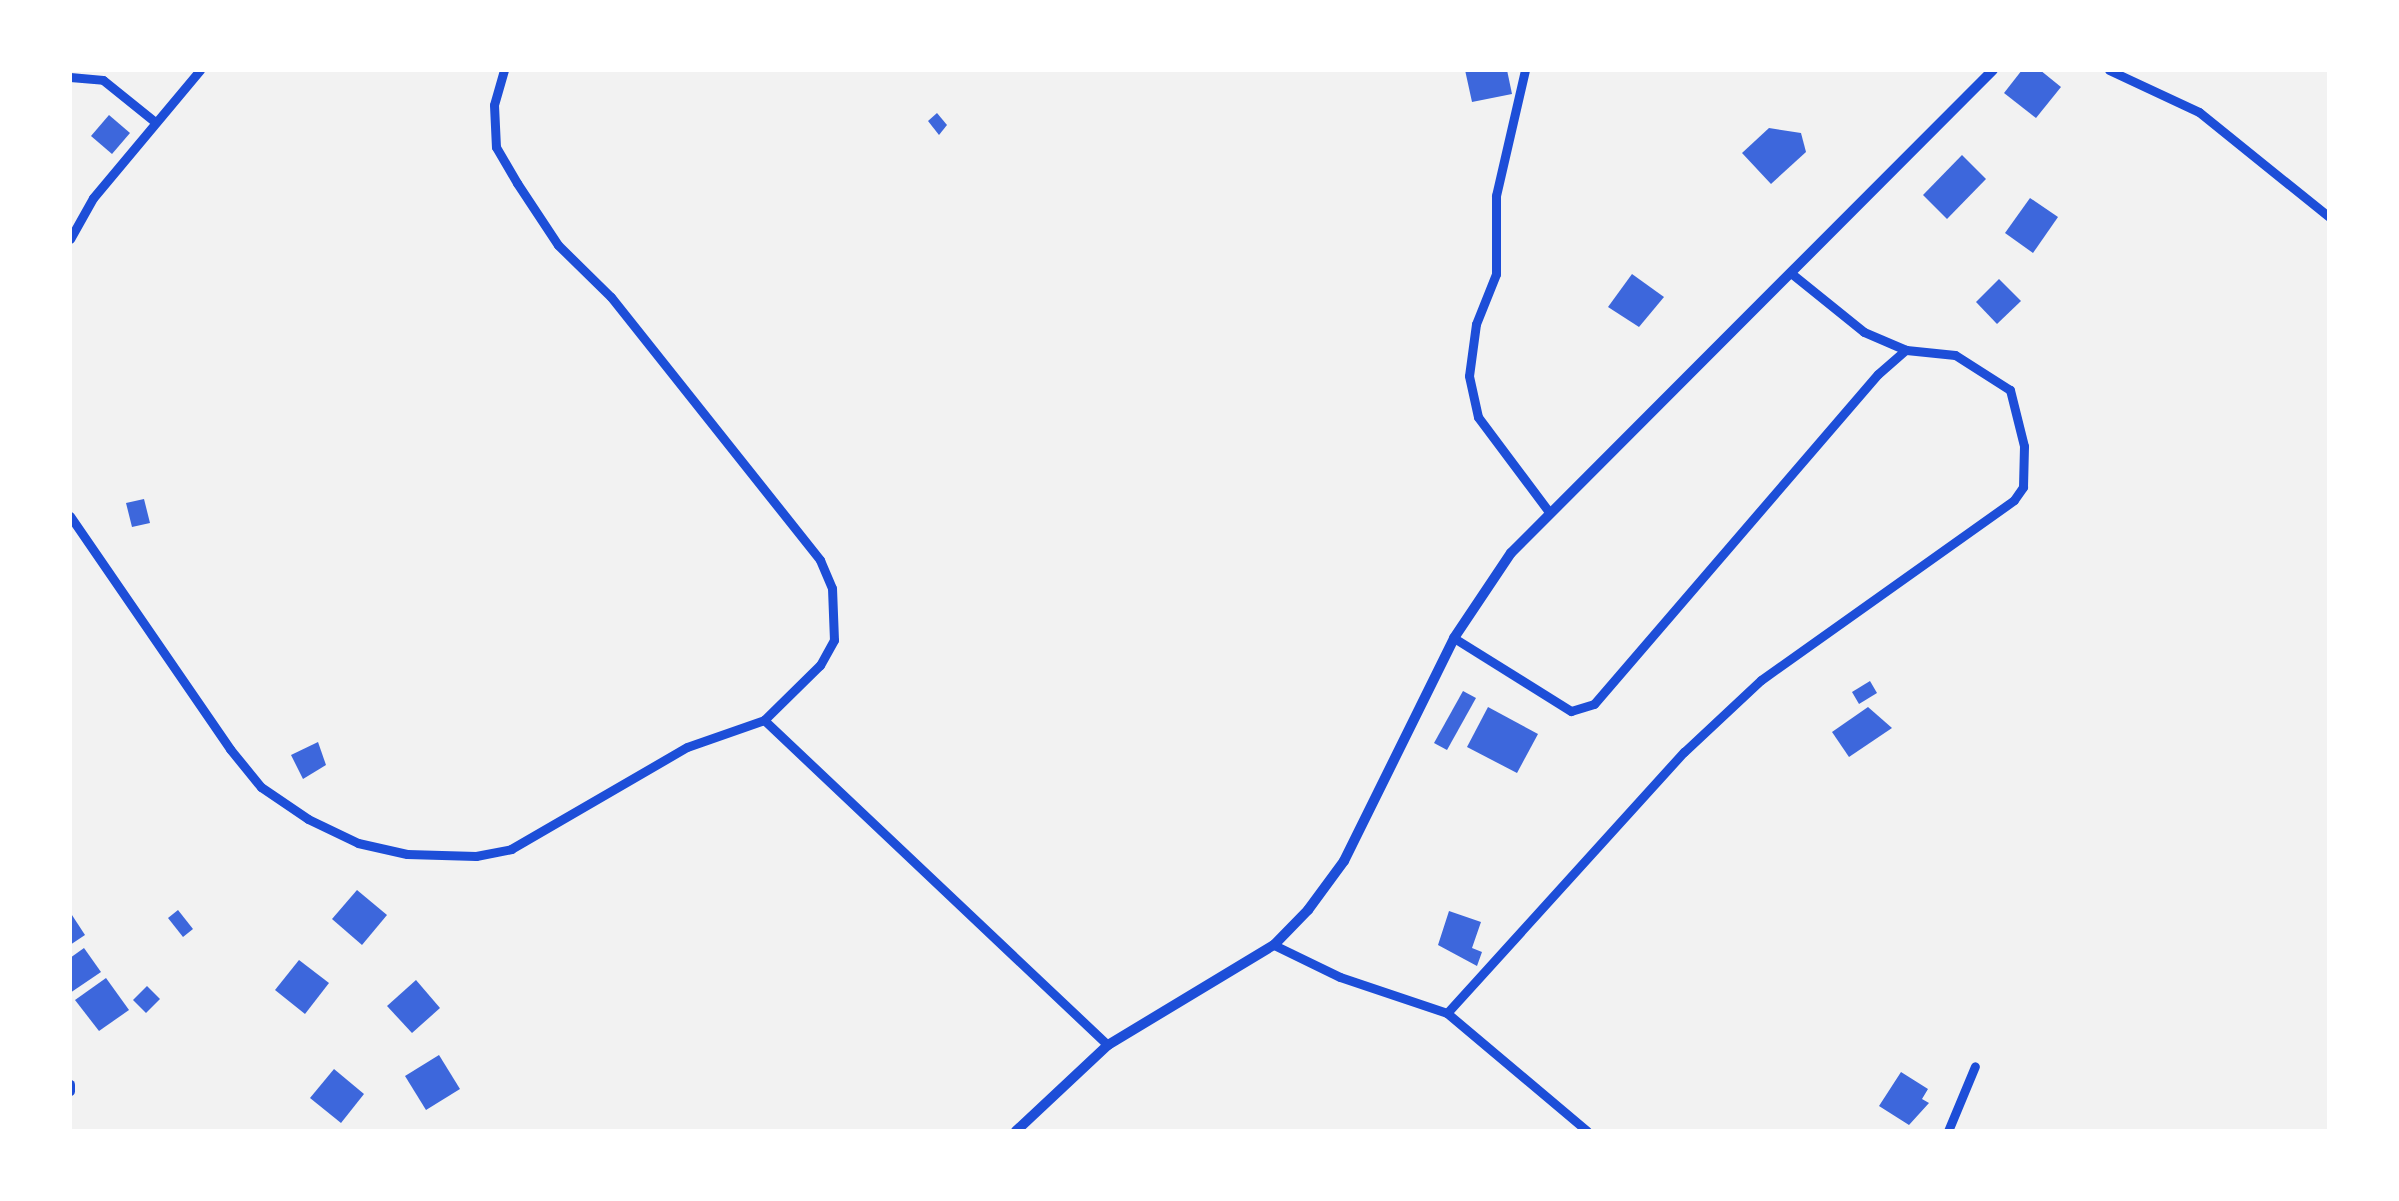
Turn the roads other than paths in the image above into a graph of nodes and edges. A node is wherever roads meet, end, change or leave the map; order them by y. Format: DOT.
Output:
graph roads {
  1 [pos="200,70"];
  2 [pos="504,70"];
  3 [pos="1525,70"];
  4 [pos="1993,70"];
  5 [pos="2110,70"];
  6 [pos="70,76"];
  7 [pos="155,122"];
  8 [pos="2329,217"];
  9 [pos="70,238"];
  10 [pos="1792,273"];
  11 [pos="1906,350"];
  12 [pos="1549,512"];
  13 [pos="70,516"];
  14 [pos="1454,638"];
  15 [pos="764,720"];
  16 [pos="1274,946"];
  17 [pos="1446,1013"];
  18 [pos="1108,1045"];
  19 [pos="1975,1066"];
  20 [pos="1016,1131"];
  21 [pos="1588,1131"];
  22 [pos="1948,1131"];
  1 -- 7 [label="street"];
  2 -- 15 [label="street"];
  3 -- 12 [label="street"];
  4 -- 10 [label="street"];
  5 -- 8 [label="street"];
  6 -- 7 [label="street"];
  7 -- 9 [label="street"];
  10 -- 11 [label="street"];
  10 -- 12 [label="street"];
  11 -- 14 [label="street"];
  11 -- 17 [label="street"];
  12 -- 14 [label="street"];
  13 -- 15 [label="street"];
  14 -- 16 [label="street"];
  15 -- 18 [label="street"];
  16 -- 17 [label="street"];
  16 -- 18 [label="street"];
  17 -- 21 [label="street"];
  18 -- 20 [label="street"];
  19 -- 22 [label="street"];
}
